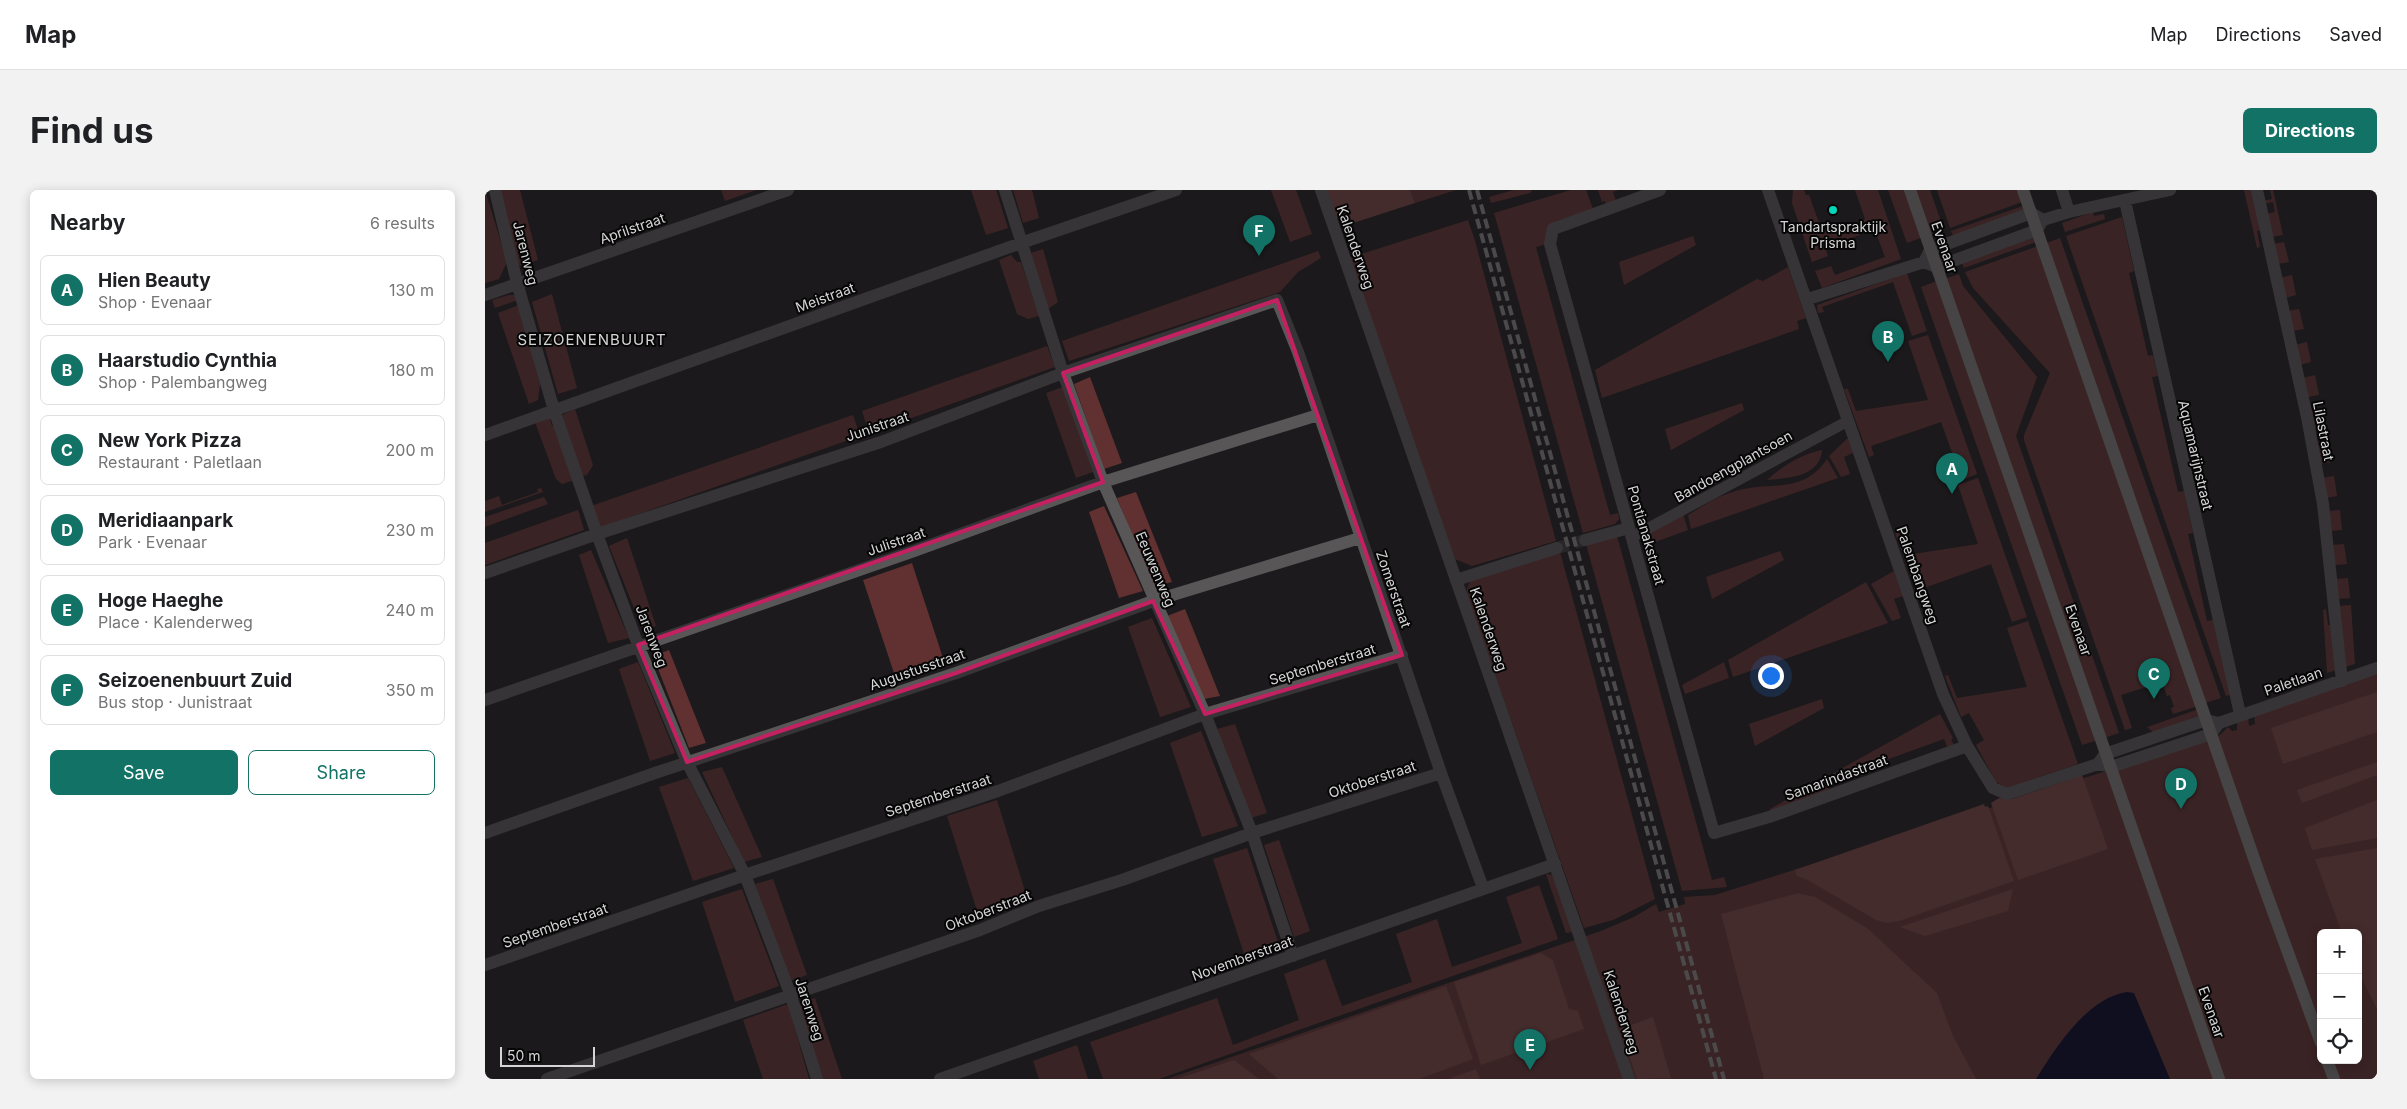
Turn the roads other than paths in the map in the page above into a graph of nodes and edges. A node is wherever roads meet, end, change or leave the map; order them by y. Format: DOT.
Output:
graph roads {
  1 [pos="495,190"];
  2 [pos="789,190"];
  3 [pos="1005,190"];
  4 [pos="1176,190"];
  5 [pos="1321,190"];
  6 [pos="1660,190"];
  7 [pos="1768,190"];
  8 [pos="1910,190"];
  9 [pos="2023,190"];
  10 [pos="2062,190"];
  11 [pos="2170,190"];
  12 [pos="2257,190"];
  13 [pos="2125,201"];
  14 [pos="2069,212"];
  15 [pos="2031,213"];
  16 [pos="2040,225"];
  17 [pos="1021,243"];
  18 [pos="1927,256"];
  19 [pos="1936,267"];
  20 [pos="517,283"];
  21 [pos="485,295"];
  22 [pos="1808,299"];
  23 [pos="1277,300"];
  24 [pos="1063,373"];
  25 [pos="554,410"];
  26 [pos="1318,415"];
  27 [pos="1849,421"];
  28 [pos="485,435"];
  29 [pos="1103,482"];
  30 [pos="1630,533"];
  31 [pos="597,534"];
  32 [pos="1360,538"];
  33 [pos="1585,540"];
  34 [pos="1557,548"];
  35 [pos="485,573"];
  36 [pos="1456,580"];
  37 [pos="1153,601"];
  38 [pos="638,646"];
  39 [pos="1402,655"];
  40 [pos="2377,668"];
  41 [pos="2342,681"];
  42 [pos="485,700"];
  43 [pos="1205,714"];
  44 [pos="2240,714"];
  45 [pos="2212,721"];
  46 [pos="2211,734"];
  47 [pos="1967,746"];
  48 [pos="2105,761"];
  49 [pos="687,762"];
  50 [pos="1441,773"];
  51 [pos="485,833"];
  52 [pos="1252,833"];
  53 [pos="1714,833"];
  54 [pos="1555,864"];
  55 [pos="745,874"];
  56 [pos="1483,888"];
  57 [pos="1293,956"];
  58 [pos="485,965"];
  59 [pos="791,996"];
  60 [pos="2317,1033"];
  61 [pos="2328,1064"];
  62 [pos="547,1079"];
  63 [pos="817,1079"];
  64 [pos="940,1079"];
  65 [pos="1629,1079"];
  66 [pos="2219,1079"];
  67 [pos="2333,1079"];
  1 -- 20 [label="street, Jarenweg"];
  2 -- 20 [label="street, Aprilstraat"];
  3 -- 17 [label="street, Eeuwenweg"];
  4 -- 17 [label="street, Meistraat"];
  5 -- 36 [label="street, Kalenderweg"];
  6 -- 30 [label="street, Pontianakstraat"];
  7 -- 22 [label="street, Palembangweg"];
  8 -- 18 [label="main road, Evenaar"];
  9 -- 15 [label="main road"];
  10 -- 14 [label="street"];
  11 -- 13 [label="street"];
  12 -- 41 [label="street, Lilastraat"];
  13 -- 14 [label="street"];
  13 -- 44 [label="street, Aquamarijnstraat"];
  14 -- 16 [label="street"];
  15 -- 16 [label="main road"];
  15 -- 18 [label="street"];
  16 -- 19 [label="street"];
  16 -- 45 [label="main road"];
  17 -- 24 [label="street, Eeuwenweg"];
  17 -- 25 [label="street, Meistraat"];
  18 -- 19 [label="main road, Evenaar"];
  18 -- 22 [label="street"];
  19 -- 48 [label="main road, Evenaar"];
  20 -- 21 [label="street, Aprilstraat"];
  20 -- 25 [label="street, Jarenweg"];
  22 -- 27 [label="street, Palembangweg"];
  23 -- 24 [label="street, Junistraat"];
  23 -- 26 [label="street, Zomerstraat"];
  24 -- 29 [label="street, Eeuwenweg"];
  24 -- 31 [label="street, Junistraat"];
  25 -- 28 [label="street, Meistraat"];
  25 -- 31 [label="street, Jarenweg"];
  26 -- 29 [label="street, Julistraat"];
  26 -- 32 [label="street, Zomerstraat"];
  27 -- 30 [label="street, Bandoengplantsoen"];
  27 -- 47 [label="street, Palembangweg"];
  29 -- 37 [label="street, Eeuwenweg"];
  29 -- 38 [label="street, Julistraat"];
  30 -- 33 [label="street"];
  30 -- 53 [label="street, Pontianakstraat"];
  31 -- 35 [label="street, Junistraat"];
  31 -- 38 [label="street, Jarenweg"];
  32 -- 37 [label="street, Augustusstraat"];
  32 -- 39 [label="street, Zomerstraat"];
  34 -- 36 [label="street"];
  36 -- 54 [label="street, Kalenderweg"];
  37 -- 43 [label="street, Eeuwenweg"];
  37 -- 49 [label="street, Augustusstraat"];
  38 -- 42 [label="street, Julistraat"];
  38 -- 49 [label="street, Jarenweg"];
  39 -- 43 [label="street, Septemberstraat"];
  39 -- 50 [label="street, Zomerstraat"];
  40 -- 41 [label="street, Paletlaan"];
  41 -- 44 [label="street, Paletlaan"];
  43 -- 52 [label="street, Eeuwenweg"];
  43 -- 55 [label="street, Septemberstraat"];
  44 -- 45 [label="street, Paletlaan"];
  45 -- 46 [label="main road"];
  45 -- 48 [label="street, Paletlaan"];
  46 -- 48 [label="street"];
  46 -- 60 [label="main road"];
  47 -- 48 [label="street, Palembangweg"];
  47 -- 53 [label="street, Samarindastraat"];
  48 -- 66 [label="main road, Evenaar"];
  49 -- 51 [label="street, Augustusstraat"];
  49 -- 55 [label="street, Jarenweg"];
  50 -- 52 [label="street, Oktoberstraat"];
  50 -- 56 [label="street, Zomerstraat"];
  52 -- 57 [label="street, Eeuwenweg"];
  52 -- 59 [label="street, Oktoberstraat"];
  54 -- 56 [label="street, Novemberstraat"];
  54 -- 65 [label="street, Kalenderweg"];
  55 -- 58 [label="street, Septemberstraat"];
  55 -- 59 [label="street, Jarenweg"];
  56 -- 57 [label="street, Novemberstraat"];
  57 -- 64 [label="street, Novemberstraat"];
  59 -- 62 [label="street, Oktoberstraat"];
  59 -- 63 [label="street, Jarenweg"];
  61 -- 67 [label="main road"];
}
